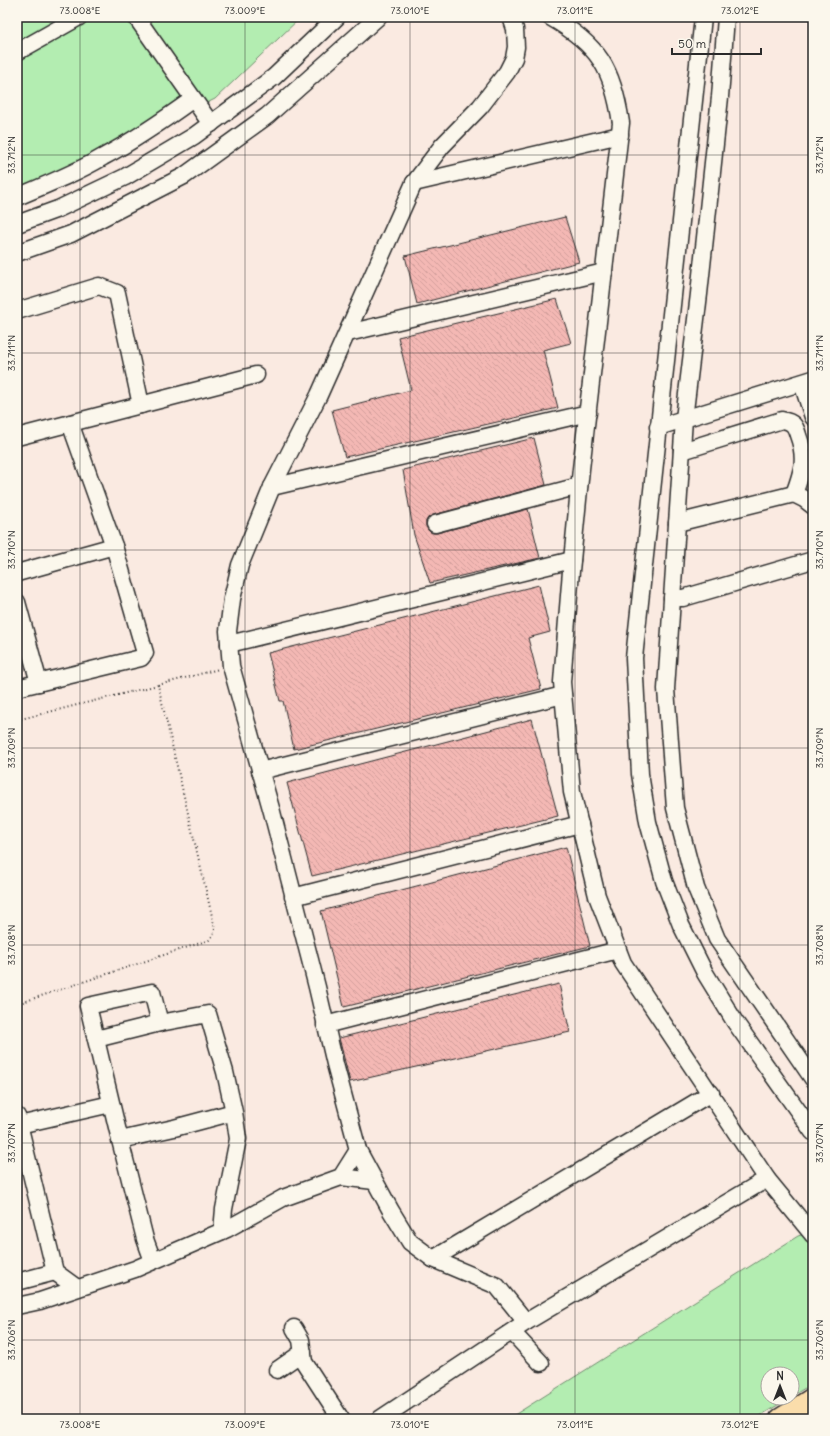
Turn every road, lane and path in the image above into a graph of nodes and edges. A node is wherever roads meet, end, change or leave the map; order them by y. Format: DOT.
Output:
graph roads {
  1 [pos="79,17"];
  2 [pos="136,17"];
  3 [pos="337,17"];
  4 [pos="378,17"];
  5 [pos="511,17"];
  6 [pos="550,17"];
  7 [pos="703,17"];
  8 [pos="726,17"];
  9 [pos="17,52"];
  10 [pos="251,94"];
  11 [pos="193,99"];
  12 [pos="267,116"];
  13 [pos="211,124"];
  14 [pos="620,135"];
  15 [pos="414,183"];
  16 [pos="17,197"];
  17 [pos="17,224"];
  18 [pos="17,253"];
  19 [pos="604,272"];
  20 [pos="17,311"];
  21 [pos="348,333"];
  22 [pos="256,375"];
  23 [pos="808,381"];
  24 [pos="141,405"];
  25 [pos="588,413"];
  26 [pos="813,417"];
  27 [pos="684,419"];
  28 [pos="70,423"];
  29 [pos="658,427"];
  30 [pos="17,437"];
  31 [pos="682,451"];
  32 [pos="579,486"];
  33 [pos="272,487"];
  34 [pos="794,494"];
  35 [pos="813,506"];
  36 [pos="677,523"];
  37 [pos="436,524"];
  38 [pos="114,546"];
  39 [pos="572,560"];
  40 [pos="813,560"];
  41 [pos="17,573"];
  42 [pos="672,598"];
  43 [pos="17,602"];
  44 [pos="229,644"];
  45 [pos="231,666"];
  46 [pos="39,683"];
  47 [pos="158,685"];
  48 [pos="17,688"];
  49 [pos="563,696"];
  50 [pos="17,720"];
  51 [pos="260,771"];
  52 [pos="580,824"];
  53 [pos="293,897"];
  54 [pos="618,950"];
  55 [pos="17,1004"];
  56 [pos="160,1023"];
  57 [pos="325,1025"];
  58 [pos="96,1039"];
  59 [pos="813,1079"];
  60 [pos="710,1093"];
  61 [pos="111,1104"];
  62 [pos="234,1112"];
  63 [pos="18,1121"];
  64 [pos="813,1132"];
  65 [pos="120,1140"];
  66 [pos="358,1150"];
  67 [pos="341,1177"];
  68 [pos="767,1179"];
  69 [pos="374,1181"];
  70 [pos="224,1230"];
  71 [pos="813,1234"];
  72 [pos="433,1259"];
  73 [pos="153,1261"];
  74 [pos="55,1272"];
  75 [pos="17,1282"];
  76 [pos="76,1288"];
  77 [pos="17,1306"];
  78 [pos="526,1322"];
  79 [pos="294,1328"];
  80 [pos="512,1332"];
  81 [pos="303,1352"];
  82 [pos="541,1363"];
  83 [pos="277,1370"];
  84 [pos="813,1398"];
  85 [pos="341,1419"];
  86 [pos="380,1419"];
  87 [pos="780,1419"];
  1 -- 9 [label="street"];
  2 -- 11 [label="street"];
  3 -- 10 [label="street"];
  4 -- 12 [label="street"];
  5 -- 15 [label="street"];
  6 -- 14 [label="street"];
  7 -- 29 [label="street"];
  8 -- 27 [label="street"];
  10 -- 12 [label="street"];
  10 -- 13 [label="street"];
  11 -- 13 [label="street"];
  11 -- 16 [label="street"];
  12 -- 18 [label="street"];
  13 -- 17 [label="street"];
  14 -- 15 [label="street"];
  14 -- 19 [label="street"];
  15 -- 21 [label="street"];
  19 -- 21 [label="street"];
  19 -- 25 [label="street"];
  20 -- 24 [label="street"];
  21 -- 33 [label="street"];
  22 -- 24 [label="street"];
  23 -- 26 [label="street"];
  23 -- 27 [label="street"];
  24 -- 28 [label="street"];
  25 -- 32 [label="street"];
  25 -- 33 [label="street"];
  27 -- 29 [label="street"];
  27 -- 31 [label="street"];
  28 -- 30 [label="street"];
  28 -- 38 [label="street"];
  29 -- 64 [label="street"];
  31 -- 34 [label="street"];
  31 -- 36 [label="street"];
  32 -- 37 [label="street"];
  32 -- 39 [label="street"];
  33 -- 44 [label="street"];
  34 -- 35 [label="street"];
  34 -- 36 [label="street"];
  36 -- 42 [label="street"];
  38 -- 41 [label="street"];
  38 -- 46 [label="street"];
  39 -- 44 [label="street"];
  39 -- 49 [label="street"];
  40 -- 42 [label="street"];
  42 -- 59 [label="street"];
  43 -- 46 [label="street"];
  44 -- 45 [label="street"];
  45 -- 47 [label="path"];
  45 -- 51 [label="street"];
  46 -- 48 [label="street"];
  47 -- 50 [label="path"];
  47 -- 55 [label="path"];
  49 -- 51 [label="street"];
  49 -- 52 [label="street"];
  51 -- 53 [label="street"];
  52 -- 53 [label="street"];
  52 -- 54 [label="street"];
  53 -- 57 [label="street"];
  54 -- 57 [label="street"];
  54 -- 60 [label="street"];
  56 -- 58 [label="street"];
  56 -- 58 [label="street"];
  56 -- 62 [label="street"];
  57 -- 66 [label="street"];
  58 -- 61 [label="street"];
  60 -- 68 [label="street"];
  60 -- 72 [label="street"];
  61 -- 63 [label="street"];
  61 -- 65 [label="street"];
  62 -- 65 [label="street"];
  62 -- 70 [label="street"];
  63 -- 74 [label="street"];
  65 -- 73 [label="street"];
  66 -- 67 [label="street"];
  66 -- 69 [label="street"];
  67 -- 69 [label="street"];
  67 -- 70 [label="street"];
  68 -- 71 [label="street"];
  68 -- 78 [label="street"];
  69 -- 72 [label="street"];
  70 -- 73 [label="street"];
  72 -- 78 [label="street"];
  73 -- 76 [label="street"];
  74 -- 75 [label="street"];
  74 -- 76 [label="street"];
  76 -- 77 [label="street"];
  78 -- 80 [label="street"];
  79 -- 81 [label="street"];
  80 -- 82 [label="street"];
  80 -- 86 [label="street"];
  81 -- 83 [label="street"];
  81 -- 85 [label="street"];
  84 -- 87 [label="main road"];
}
